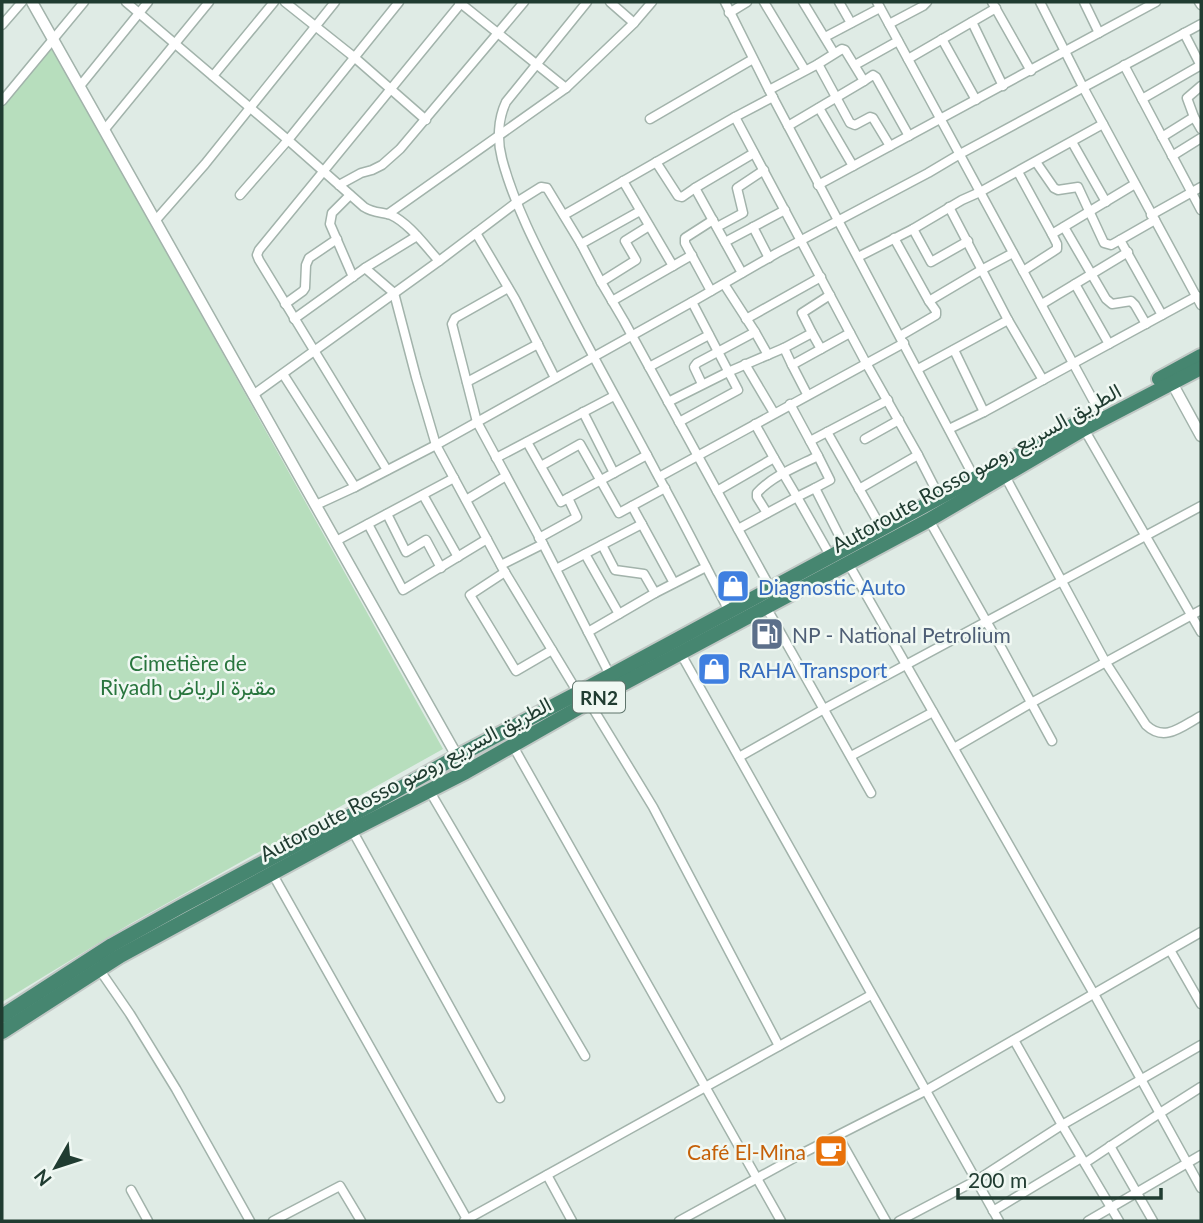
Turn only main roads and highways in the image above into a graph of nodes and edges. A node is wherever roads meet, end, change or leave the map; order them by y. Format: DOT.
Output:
graph roads {
  1 [pos="1201,356"];
  2 [pos="1201,368"];
  3 [pos="847,556"];
  4 [pos="584,697"];
  5 [pos="2,1016"];
  6 [pos="2,1032"];
  1 -- 3 [label="highway, Autoroute Rosso الطريق السريع روصو / RN2"];
  2 -- 3 [label="highway, Autoroute Rosso الطريق السريع روصو / RN2"];
  3 -- 4 [label="highway, Autoroute Rosso الطريق السريع روصو / RN2"];
  3 -- 4 [label="highway, Autoroute Rosso الطريق السريع روصو / RN2"];
  4 -- 5 [label="highway, Autoroute Rosso الطريق السريع روصو / RN2"];
  4 -- 6 [label="highway, Autoroute Rosso الطريق السريع روصو / RN2"];
}
